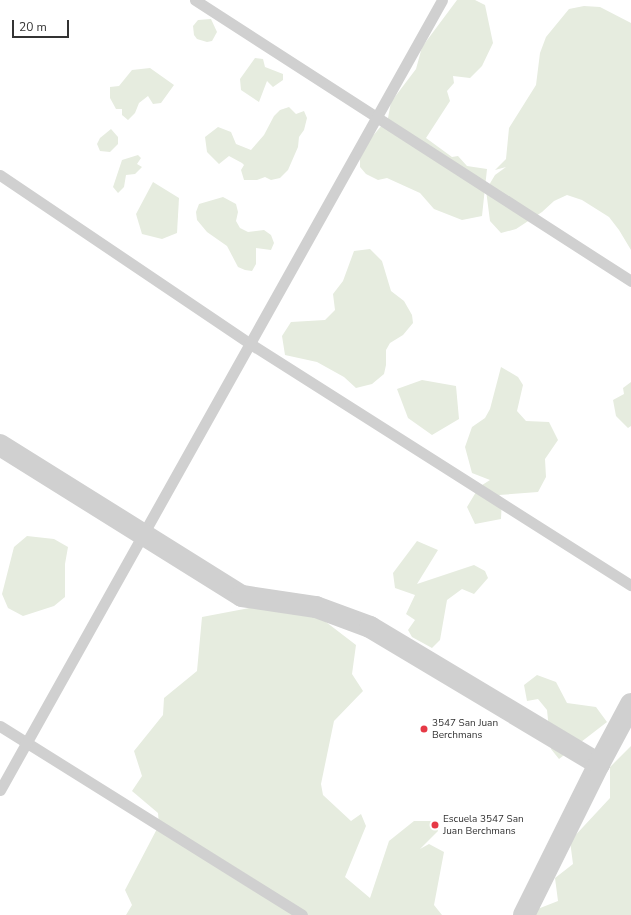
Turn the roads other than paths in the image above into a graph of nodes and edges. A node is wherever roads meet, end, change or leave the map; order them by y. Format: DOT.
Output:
graph roads {
  1 [pos="195,0"];
  2 [pos="442,0"];
  3 [pos="376,116"];
  4 [pos="0,175"];
  5 [pos="631,281"];
  6 [pos="250,343"];
  7 [pos="0,445"];
  8 [pos="143,534"];
  9 [pos="631,585"];
  10 [pos="631,704"];
  11 [pos="0,726"];
  12 [pos="26,743"];
  13 [pos="599,764"];
  14 [pos="0,790"];
  15 [pos="302,915"];
  16 [pos="524,915"];
  1 -- 3 [label="lane"];
  2 -- 3 [label="lane"];
  3 -- 5 [label="lane"];
  3 -- 6 [label="lane"];
  4 -- 6 [label="lane"];
  6 -- 8 [label="lane"];
  6 -- 9 [label="lane"];
  7 -- 8 [label="street"];
  8 -- 12 [label="lane"];
  8 -- 13 [label="street"];
  10 -- 13 [label="street"];
  11 -- 12 [label="lane"];
  12 -- 14 [label="lane"];
  12 -- 15 [label="lane"];
  13 -- 16 [label="street"];
}
